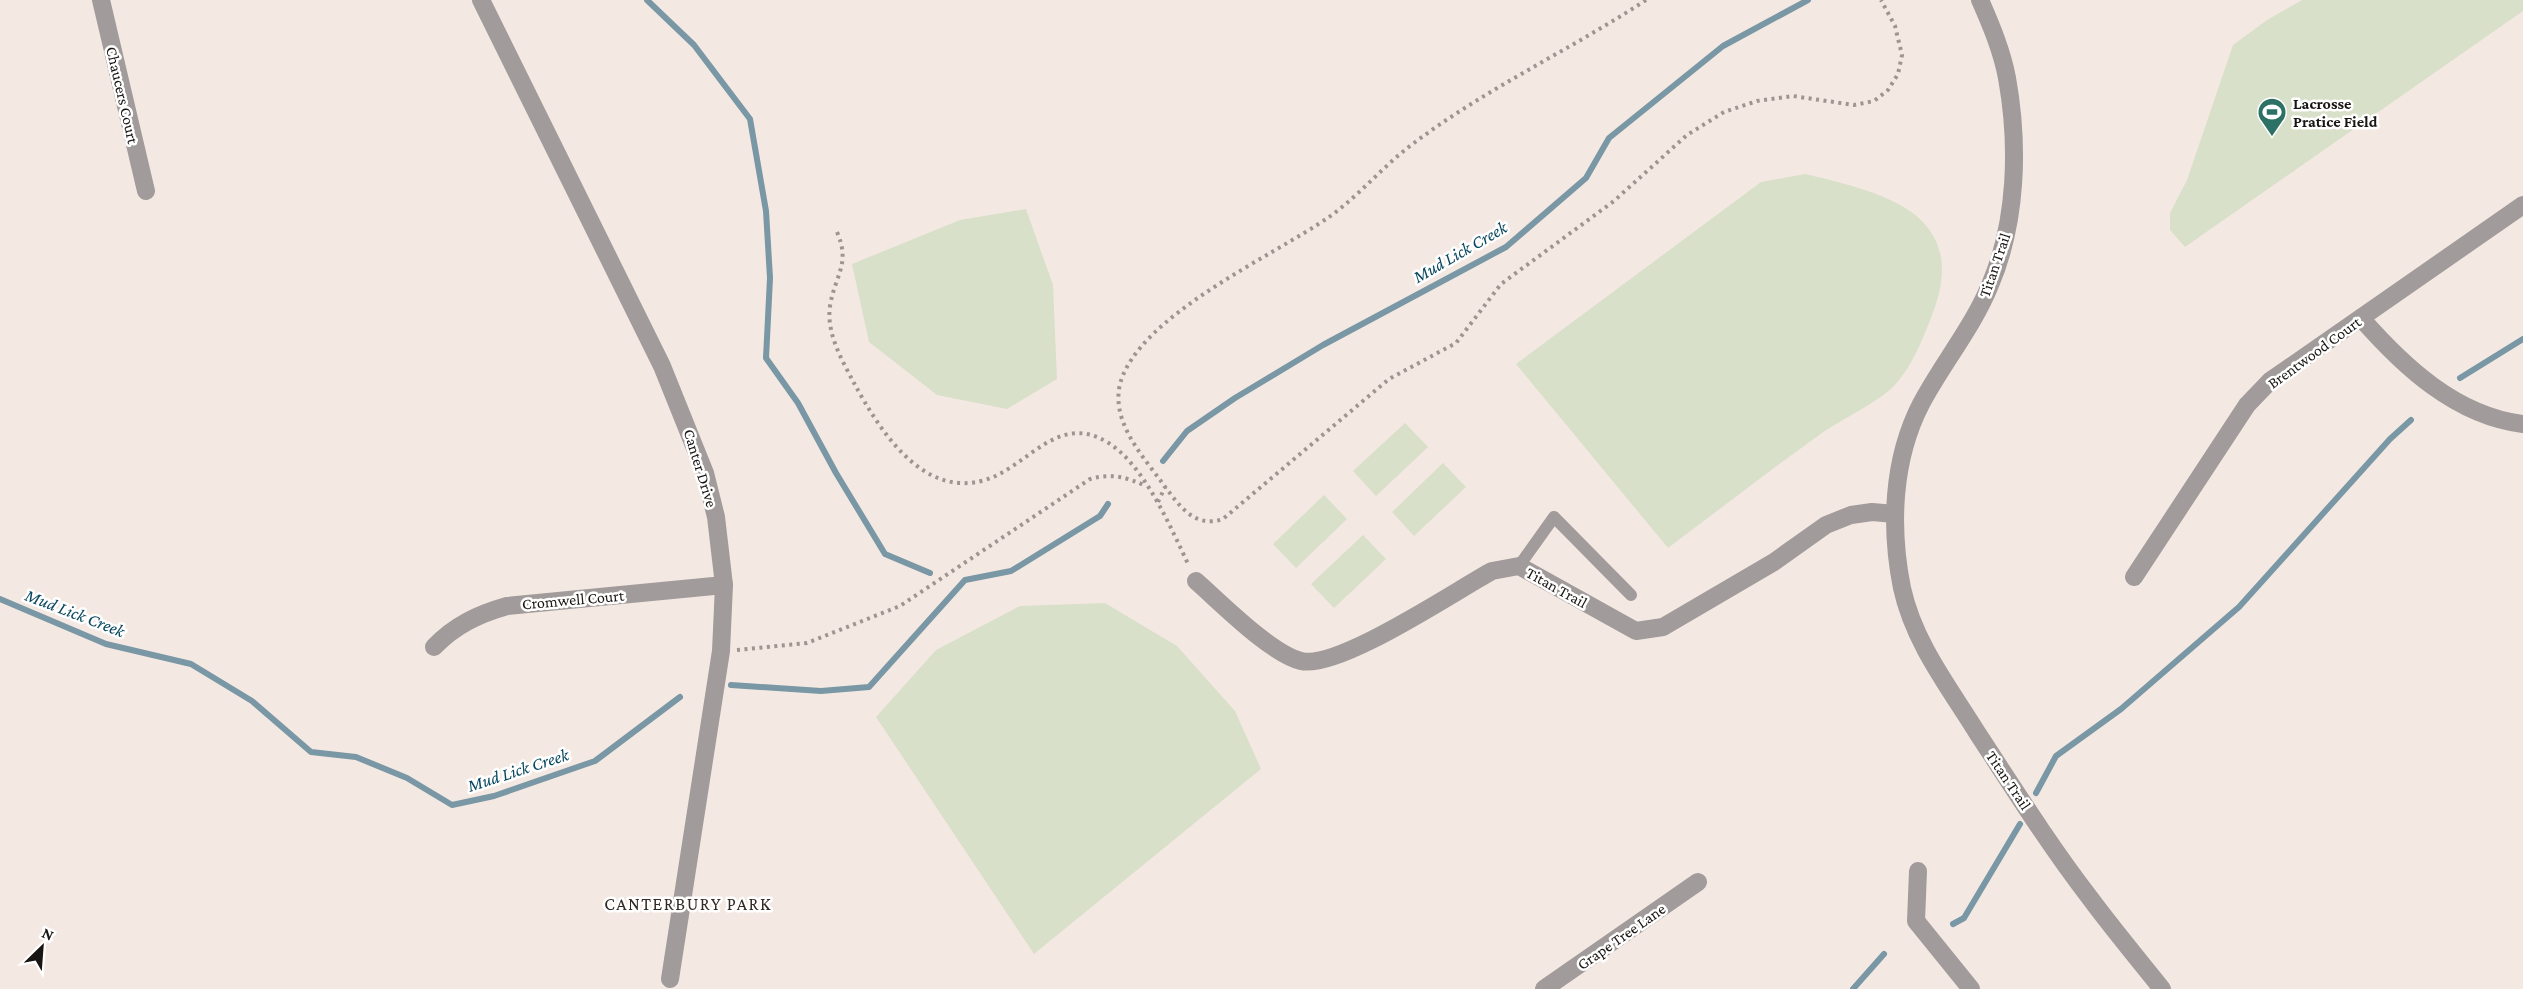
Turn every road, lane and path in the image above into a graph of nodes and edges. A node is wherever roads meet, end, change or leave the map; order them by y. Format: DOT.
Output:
graph roads {
  1 [pos="101,0"];
  2 [pos="481,0"];
  3 [pos="1646,0"];
  4 [pos="1881,0"];
  5 [pos="1980,0"];
  6 [pos="146,190"];
  7 [pos="2523,205"];
  8 [pos="837,232"];
  9 [pos="2361,318"];
  10 [pos="2523,424"];
  11 [pos="1146,487"];
  12 [pos="1165,487"];
  13 [pos="1158,502"];
  14 [pos="1895,514"];
  15 [pos="1519,566"];
  16 [pos="2134,577"];
  17 [pos="1197,581"];
  18 [pos="724,585"];
  19 [pos="1631,595"];
  20 [pos="434,647"];
  21 [pos="721,651"];
  22 [pos="1918,871"];
  23 [pos="1698,882"];
  24 [pos="669,986"];
  25 [pos="1544,989"];
  26 [pos="1971,989"];
  27 [pos="2162,989"];
  1 -- 6 [label="street, Chaucers Court"];
  2 -- 18 [label="street, Canter Drive"];
  3 -- 12 [label="path"];
  4 -- 12 [label="path"];
  5 -- 14 [label="street, Titan Trail"];
  7 -- 9 [label="street, Brentwood Court"];
  8 -- 11 [label="path"];
  9 -- 10 [label="street"];
  9 -- 16 [label="street, Brentwood Court"];
  11 -- 13 [label="path"];
  11 -- 21 [label="path"];
  12 -- 13 [label="path"];
  13 -- 17 [label="path"];
  14 -- 15 [label="street, Titan Trail"];
  14 -- 27 [label="street, Titan Trail"];
  15 -- 17 [label="street, Titan Trail"];
  15 -- 19 [label="lane"];
  18 -- 20 [label="street, Cromwell Court"];
  18 -- 21 [label="street, Canter Drive"];
  21 -- 24 [label="street, Canter Drive"];
  22 -- 26 [label="street"];
  23 -- 25 [label="street, Grape Tree Lane"];
}
